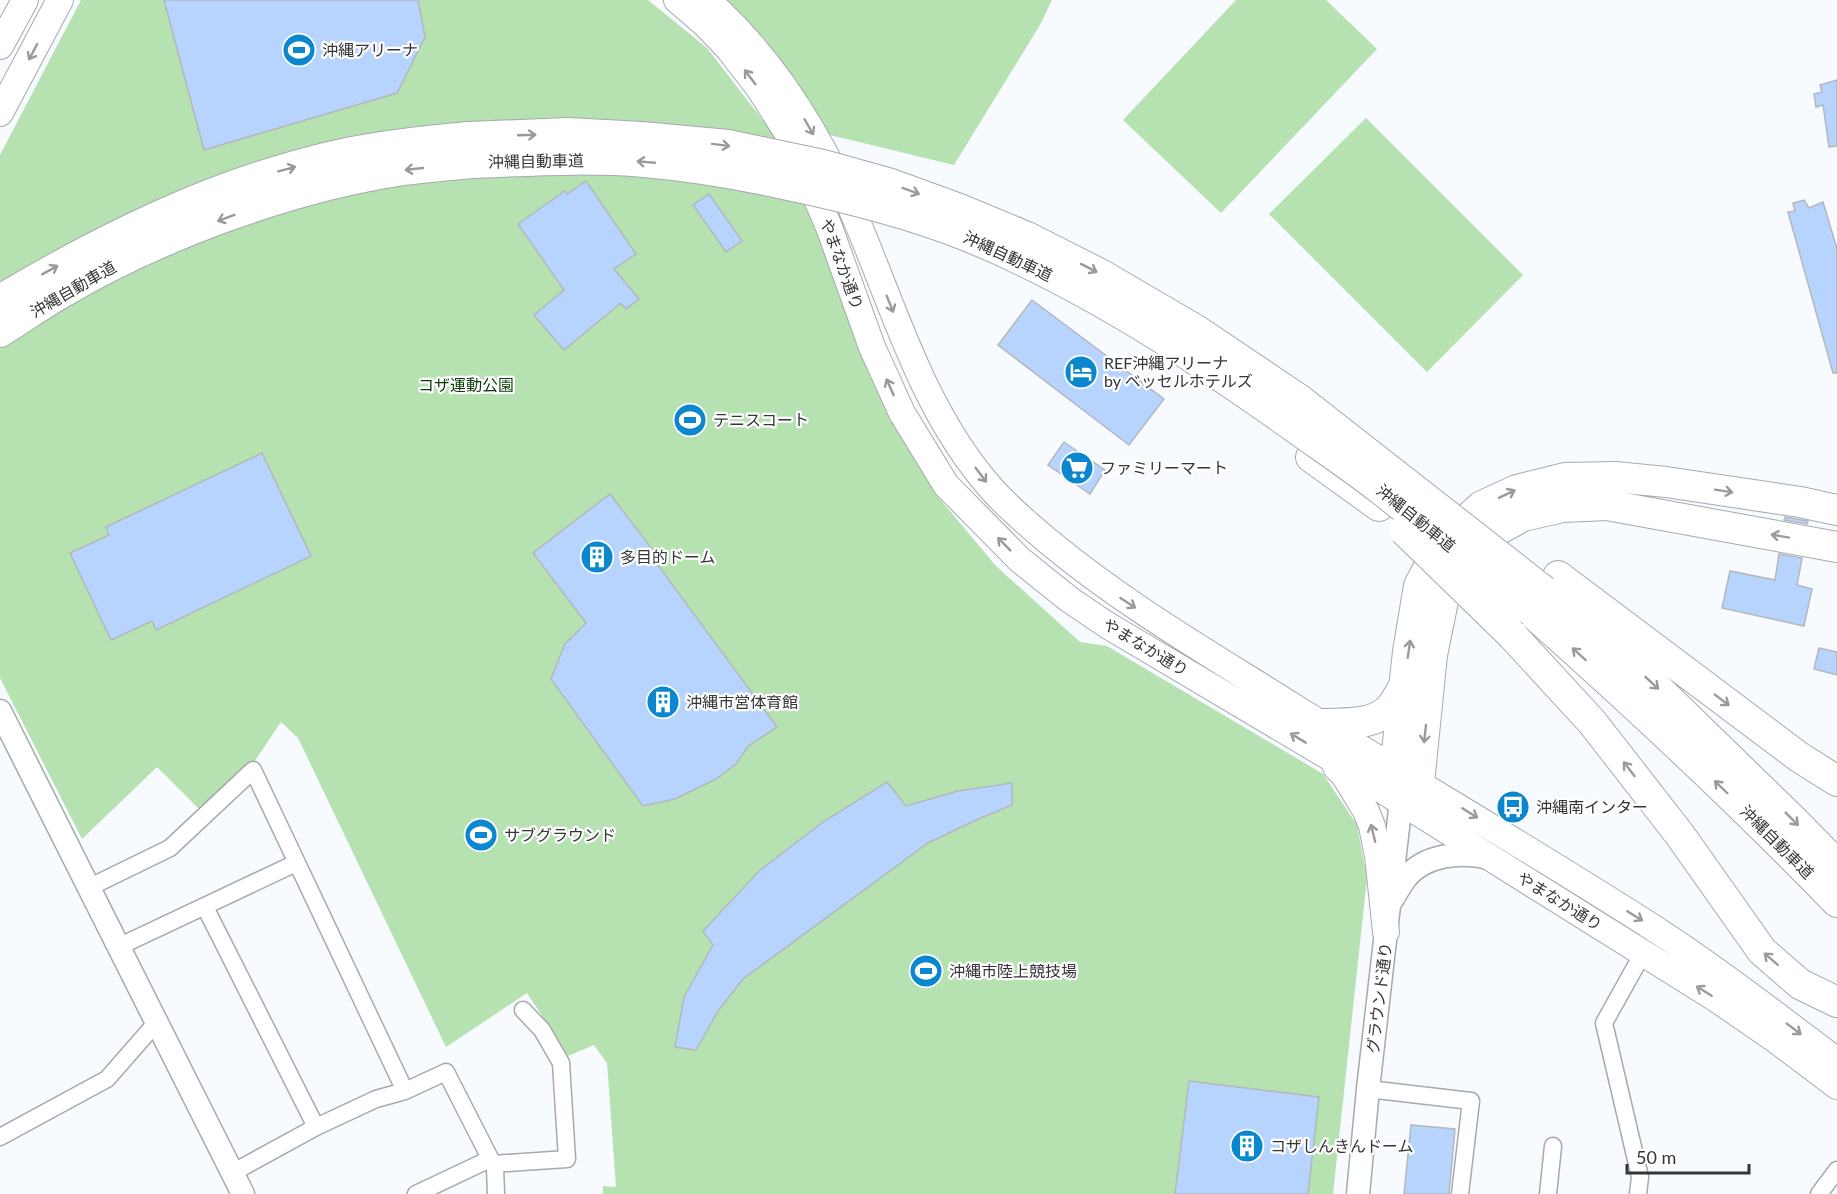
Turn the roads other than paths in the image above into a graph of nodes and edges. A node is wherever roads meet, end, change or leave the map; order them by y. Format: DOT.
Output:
graph roads {
  1 [pos="26,0"];
  2 [pos="60,0"];
  3 [pos="677,0"];
  4 [pos="707,0"];
  5 [pos="0,46"];
  6 [pos="0,113"];
  7 [pos="470,150"];
  8 [pos="1092,297"];
  9 [pos="0,300"];
  10 [pos="0,332"];
  11 [pos="1837,510"];
  12 [pos="1837,547"];
  13 [pos="1543,592"];
  14 [pos="1404,686"];
  15 [pos="0,711"];
  16 [pos="1323,724"];
  17 [pos="1326,755"];
  18 [pos="1837,781"];
  19 [pos="1405,785"];
  20 [pos="1494,860"];
  21 [pos="296,863"];
  22 [pos="1837,865"];
  23 [pos="90,888"];
  24 [pos="1837,902"];
  25 [pos="1390,903"];
  26 [pos="205,907"];
  27 [pos="1386,932"];
  28 [pos="118,947"];
  29 [pos="1643,953"];
  30 [pos="1837,1002"];
  31 [pos="524,1010"];
  32 [pos="156,1023"];
  33 [pos="1837,1061"];
  34 [pos="1837,1086"];
  35 [pos="1368,1089"];
  36 [pos="405,1091"];
  37 [pos="316,1127"];
  38 [pos="0,1137"];
  39 [pos="1553,1146"];
  40 [pos="492,1161"];
  41 [pos="1837,1170"];
  42 [pos="232,1173"];
  43 [pos="243,1194"];
  44 [pos="416,1194"];
  45 [pos="496,1194"];
  46 [pos="1358,1194"];
  47 [pos="1460,1194"];
  48 [pos="1548,1194"];
  49 [pos="1638,1194"];
  50 [pos="1819,1194"];
  1 -- 5 [label="main road"];
  2 -- 6 [label="main road, one-way"];
  17 -- 3 [label="main road, やまなか通り, one-way"];
  4 -- 16 [label="main road, やまなか通り, one-way"];
  8 -- 7 [label="highway, 沖縄自動車道, one-way, bridge"];
  9 -- 7 [label="highway, 沖縄自動車道, one-way"];
  7 -- 10 [label="highway, 沖縄自動車道, one-way"];
  7 -- 13 [label="highway, 沖縄自動車道, one-way, bridge"];
  8 -- 13 [label="highway, 沖縄自動車道, bridge"];
  30 -- 8 [label="highway, one-way, bridge"];
  14 -- 11 [label="highway, one-way"];
  12 -- 19 [label="highway, one-way"];
  13 -- 18 [label="highway, one-way"];
  13 -- 22 [label="highway, 沖縄自動車道, one-way"];
  24 -- 13 [label="highway, 沖縄自動車道, one-way"];
  14 -- 16 [label="highway"];
  14 -- 19 [label="highway"];
  15 -- 23 [label="street"];
  16 -- 19 [label="main road, やまなか通り"];
  17 -- 19 [label="main road, やまなか通り"];
  27 -- 17 [label="main road, one-way"];
  19 -- 20 [label="main road, やまなか通り"];
  19 -- 25 [label="street, グラウンド通り"];
  19 -- 33 [label="main road, やまなか通り, one-way"];
  20 -- 25 [label="street"];
  20 -- 29 [label="main road, やまなか通り"];
  21 -- 23 [label="street"];
  21 -- 26 [label="street"];
  21 -- 36 [label="street"];
  23 -- 28 [label="street"];
  25 -- 27 [label="street, グラウンド通り"];
  26 -- 28 [label="street"];
  26 -- 37 [label="street"];
  27 -- 35 [label="street, グラウンド通り"];
  28 -- 32 [label="street"];
  34 -- 29 [label="main road, やまなか通り, one-way"];
  29 -- 49 [label="street"];
  31 -- 40 [label="street"];
  32 -- 38 [label="street"];
  32 -- 42 [label="street"];
  35 -- 46 [label="street, グラウンド通り"];
  35 -- 47 [label="street"];
  36 -- 37 [label="street"];
  36 -- 40 [label="street"];
  37 -- 42 [label="street"];
  39 -- 48 [label="street"];
  40 -- 44 [label="street"];
  40 -- 45 [label="street"];
  41 -- 50 [label="street"];
  42 -- 43 [label="street"];
}
